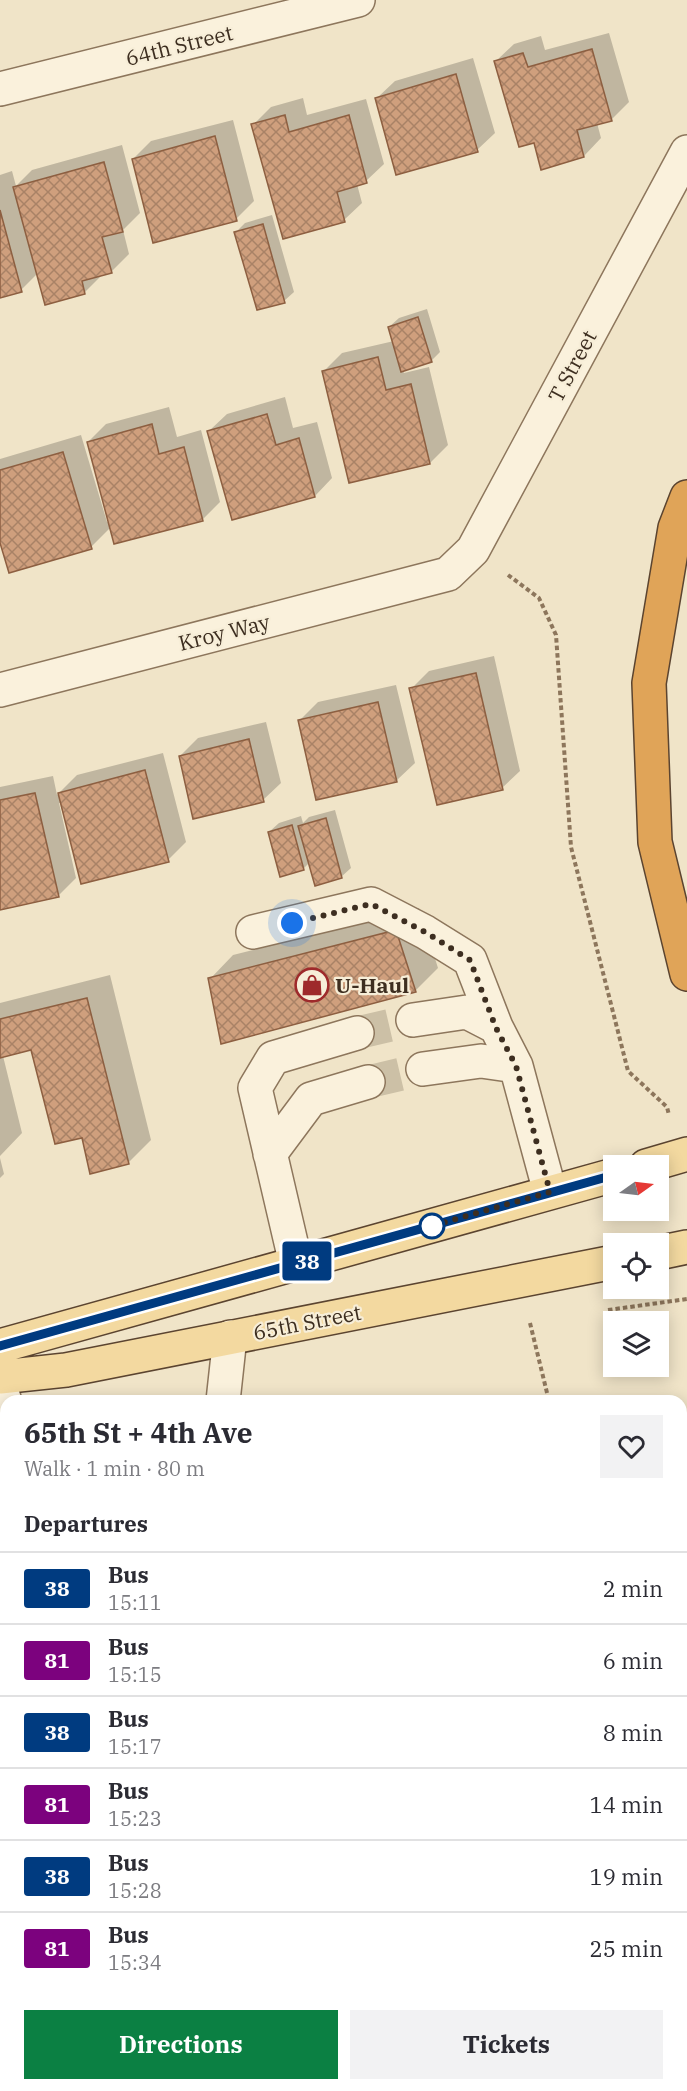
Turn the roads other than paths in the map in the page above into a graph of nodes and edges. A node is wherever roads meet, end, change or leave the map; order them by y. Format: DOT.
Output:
graph roads {
  1 [pos="358,0"];
  2 [pos="0,89"];
  3 [pos="687,152"];
  4 [pos="687,497"];
  5 [pos="448,574"];
  6 [pos="0,690"];
  7 [pos="253,932"];
  8 [pos="687,974"];
  9 [pos="413,1020"];
  10 [pos="496,1028"];
  11 [pos="357,1033"];
  12 [pos="516,1066"];
  13 [pos="423,1069"];
  14 [pos="368,1082"];
  15 [pos="270,1154"];
  16 [pos="603,1177"];
  17 [pos="550,1192"];
  18 [pos="687,1247"];
  19 [pos="669,1251"];
  20 [pos="296,1264"];
  21 [pos="603,1264"];
  22 [pos="230,1337"];
  23 [pos="0,1346"];
  24 [pos="0,1377"];
  25 [pos="224,1395"];
  1 -- 2 [label="street, 64th Street"];
  3 -- 5 [label="street, T Street"];
  4 -- 8 [label="highway"];
  5 -- 6 [label="street, Kroy Way"];
  7 -- 10 [label="street"];
  9 -- 10 [label="street"];
  10 -- 12 [label="street"];
  11 -- 15 [label="street"];
  12 -- 13 [label="street"];
  12 -- 17 [label="street"];
  14 -- 15 [label="street"];
  15 -- 20 [label="street"];
  16 -- 17 [label="main road"];
  17 -- 20 [label="main road"];
  18 -- 19 [label="main road"];
  20 -- 23 [label="main road"];
  21 -- 22 [label="main road, 65th Street"];
  22 -- 24 [label="main road, 65th Street"];
  22 -- 25 [label="street"];
}
